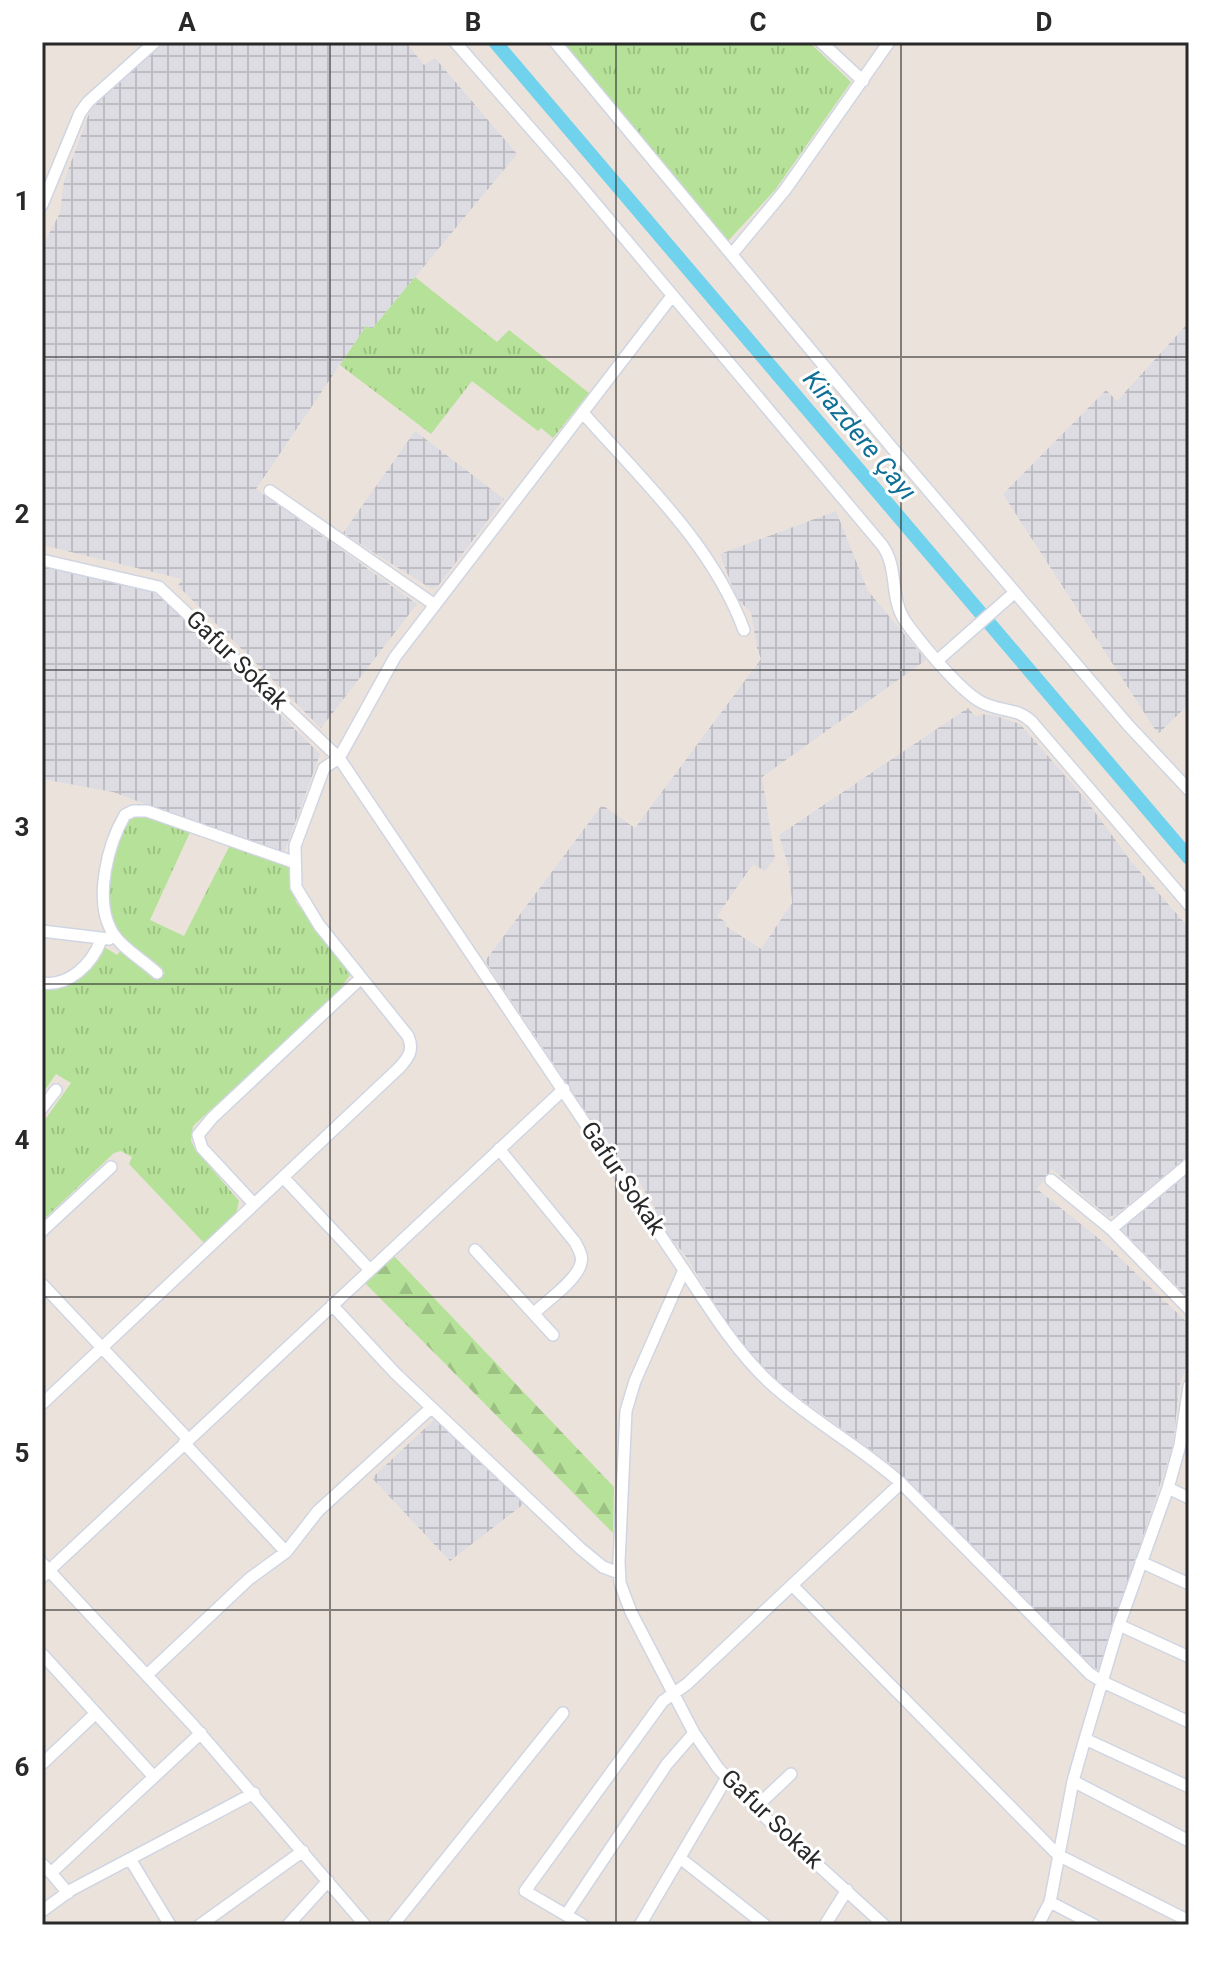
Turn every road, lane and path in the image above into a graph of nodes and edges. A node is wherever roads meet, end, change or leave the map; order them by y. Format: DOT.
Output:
graph roads {
  1 [pos="155,42"];
  2 [pos="455,42"];
  3 [pos="555,42"];
  4 [pos="821,42"];
  5 [pos="889,42"];
  6 [pos="863,81"];
  7 [pos="44,198"];
  8 [pos="732,254"];
  9 [pos="672,296"];
  10 [pos="583,413"];
  11 [pos="270,491"];
  12 [pos="42,560"];
  13 [pos="1012,596"];
  14 [pos="435,605"];
  15 [pos="744,630"];
  16 [pos="942,657"];
  17 [pos="339,758"];
  18 [pos="1189,790"];
  19 [pos="293,862"];
  20 [pos="1189,905"];
  21 [pos="42,931"];
  22 [pos="117,938"];
  23 [pos="101,940"];
  24 [pos="157,973"];
  25 [pos="360,979"];
  26 [pos="42,983"];
  27 [pos="564,1089"];
  28 [pos="56,1090"];
  29 [pos="42,1108"];
  30 [pos="499,1149"];
  31 [pos="1189,1164"];
  32 [pos="111,1167"];
  33 [pos="283,1177"];
  34 [pos="1051,1180"];
  35 [pos="254,1204"];
  36 [pos="1111,1229"];
  37 [pos="42,1231"];
  38 [pos="475,1250"];
  39 [pos="370,1270"];
  40 [pos="684,1270"];
  41 [pos="42,1284"];
  42 [pos="332,1305"];
  43 [pos="1189,1309"];
  44 [pos="534,1313"];
  45 [pos="553,1335"];
  46 [pos="102,1347"];
  47 [pos="1189,1386"];
  48 [pos="42,1404"];
  49 [pos="431,1408"];
  50 [pos="186,1441"];
  51 [pos="901,1483"];
  52 [pos="1168,1488"];
  53 [pos="1189,1498"];
  54 [pos="286,1552"];
  55 [pos="1141,1562"];
  56 [pos="44,1570"];
  57 [pos="619,1573"];
  58 [pos="1189,1584"];
  59 [pos="792,1585"];
  60 [pos="1119,1625"];
  61 [pos="42,1654"];
  62 [pos="1189,1657"];
  63 [pos="147,1675"];
  64 [pos="1103,1682"];
  65 [pos="672,1693"];
  66 [pos="96,1713"];
  67 [pos="563,1713"];
  68 [pos="1189,1722"];
  69 [pos="201,1733"];
  70 [pos="694,1733"];
  71 [pos="1085,1739"];
  72 [pos="42,1764"];
  73 [pos="791,1774"];
  74 [pos="154,1777"];
  75 [pos="726,1779"];
  76 [pos="1073,1781"];
  77 [pos="1189,1787"];
  78 [pos="254,1793"];
  79 [pos="755,1808"];
  80 [pos="1189,1840"];
  81 [pos="303,1851"];
  82 [pos="1058,1855"];
  83 [pos="680,1858"];
  84 [pos="130,1859"];
  85 [pos="42,1864"];
  86 [pos="51,1873"];
  87 [pos="328,1881"];
  88 [pos="847,1890"];
  89 [pos="68,1893"];
  90 [pos="1050,1902"];
  91 [pos="42,1911"];
  92 [pos="566,1915"];
  93 [pos="1189,1921"];
  94 [pos="170,1925"];
  95 [pos="200,1925"];
  96 [pos="288,1925"];
  97 [pos="365,1925"];
  98 [pos="393,1925"];
  99 [pos="583,1925"];
  100 [pos="640,1925"];
  101 [pos="765,1925"];
  102 [pos="825,1925"];
  103 [pos="884,1925"];
  104 [pos="1038,1925"];
  105 [pos="1094,1925"];
  1 -- 7 [label="street"];
  2 -- 9 [label="street"];
  3 -- 8 [label="street"];
  4 -- 6 [label="street"];
  5 -- 6 [label="street"];
  6 -- 8 [label="street"];
  8 -- 13 [label="street"];
  9 -- 10 [label="street"];
  9 -- 16 [label="street"];
  10 -- 14 [label="street"];
  10 -- 15 [label="street"];
  11 -- 14 [label="street"];
  12 -- 17 [label="street, Gafur Sokak"];
  13 -- 16 [label="street"];
  13 -- 18 [label="street"];
  14 -- 17 [label="street"];
  16 -- 20 [label="street"];
  17 -- 19 [label="street"];
  17 -- 27 [label="street, Gafur Sokak"];
  19 -- 22 [label="street"];
  19 -- 25 [label="street"];
  21 -- 23 [label="street"];
  22 -- 23 [label="street"];
  22 -- 24 [label="street"];
  23 -- 26 [label="street"];
  25 -- 33 [label="street"];
  25 -- 35 [label="street"];
  27 -- 30 [label="street"];
  27 -- 40 [label="street, Gafur Sokak"];
  28 -- 29 [label="street"];
  30 -- 39 [label="street"];
  30 -- 44 [label="street"];
  31 -- 36 [label="street"];
  32 -- 37 [label="street"];
  33 -- 35 [label="street"];
  33 -- 39 [label="street"];
  34 -- 36 [label="street"];
  35 -- 46 [label="street"];
  36 -- 43 [label="street"];
  38 -- 44 [label="street"];
  39 -- 42 [label="street"];
  40 -- 51 [label="street"];
  40 -- 57 [label="street, Gafur Sokak"];
  41 -- 46 [label="street"];
  42 -- 49 [label="street"];
  42 -- 50 [label="street"];
  44 -- 45 [label="street"];
  46 -- 48 [label="street"];
  46 -- 50 [label="street"];
  47 -- 52 [label="street"];
  49 -- 54 [label="street"];
  49 -- 57 [label="street"];
  50 -- 54 [label="street"];
  50 -- 56 [label="street"];
  51 -- 59 [label="street"];
  51 -- 64 [label="street"];
  52 -- 53 [label="street"];
  52 -- 55 [label="street"];
  54 -- 63 [label="street"];
  55 -- 58 [label="street"];
  55 -- 60 [label="street"];
  56 -- 63 [label="street"];
  57 -- 65 [label="street, Gafur Sokak"];
  59 -- 65 [label="street"];
  59 -- 82 [label="street"];
  60 -- 62 [label="street"];
  60 -- 64 [label="street"];
  61 -- 66 [label="street"];
  63 -- 69 [label="street"];
  64 -- 68 [label="street"];
  64 -- 71 [label="street"];
  65 -- 70 [label="street, Gafur Sokak"];
  65 -- 92 [label="street"];
  66 -- 72 [label="street"];
  66 -- 74 [label="street"];
  67 -- 98 [label="street"];
  69 -- 74 [label="street"];
  69 -- 78 [label="street"];
  70 -- 75 [label="street, Gafur Sokak"];
  70 -- 92 [label="street"];
  71 -- 76 [label="street"];
  71 -- 77 [label="street"];
  73 -- 79 [label="street"];
  74 -- 86 [label="street"];
  75 -- 79 [label="street, Gafur Sokak"];
  75 -- 83 [label="street"];
  76 -- 80 [label="street"];
  76 -- 82 [label="street"];
  78 -- 81 [label="street"];
  78 -- 84 [label="street"];
  79 -- 88 [label="street, Gafur Sokak"];
  81 -- 87 [label="street"];
  81 -- 95 [label="street"];
  82 -- 90 [label="street"];
  82 -- 93 [label="street"];
  83 -- 100 [label="street"];
  83 -- 101 [label="street"];
  84 -- 89 [label="street"];
  84 -- 94 [label="street"];
  85 -- 86 [label="street"];
  86 -- 89 [label="street"];
  87 -- 96 [label="street"];
  87 -- 97 [label="street"];
  88 -- 102 [label="street"];
  88 -- 103 [label="street, Gafur Sokak"];
  89 -- 91 [label="street"];
  90 -- 104 [label="street"];
  90 -- 105 [label="street"];
  92 -- 99 [label="street"];
}
